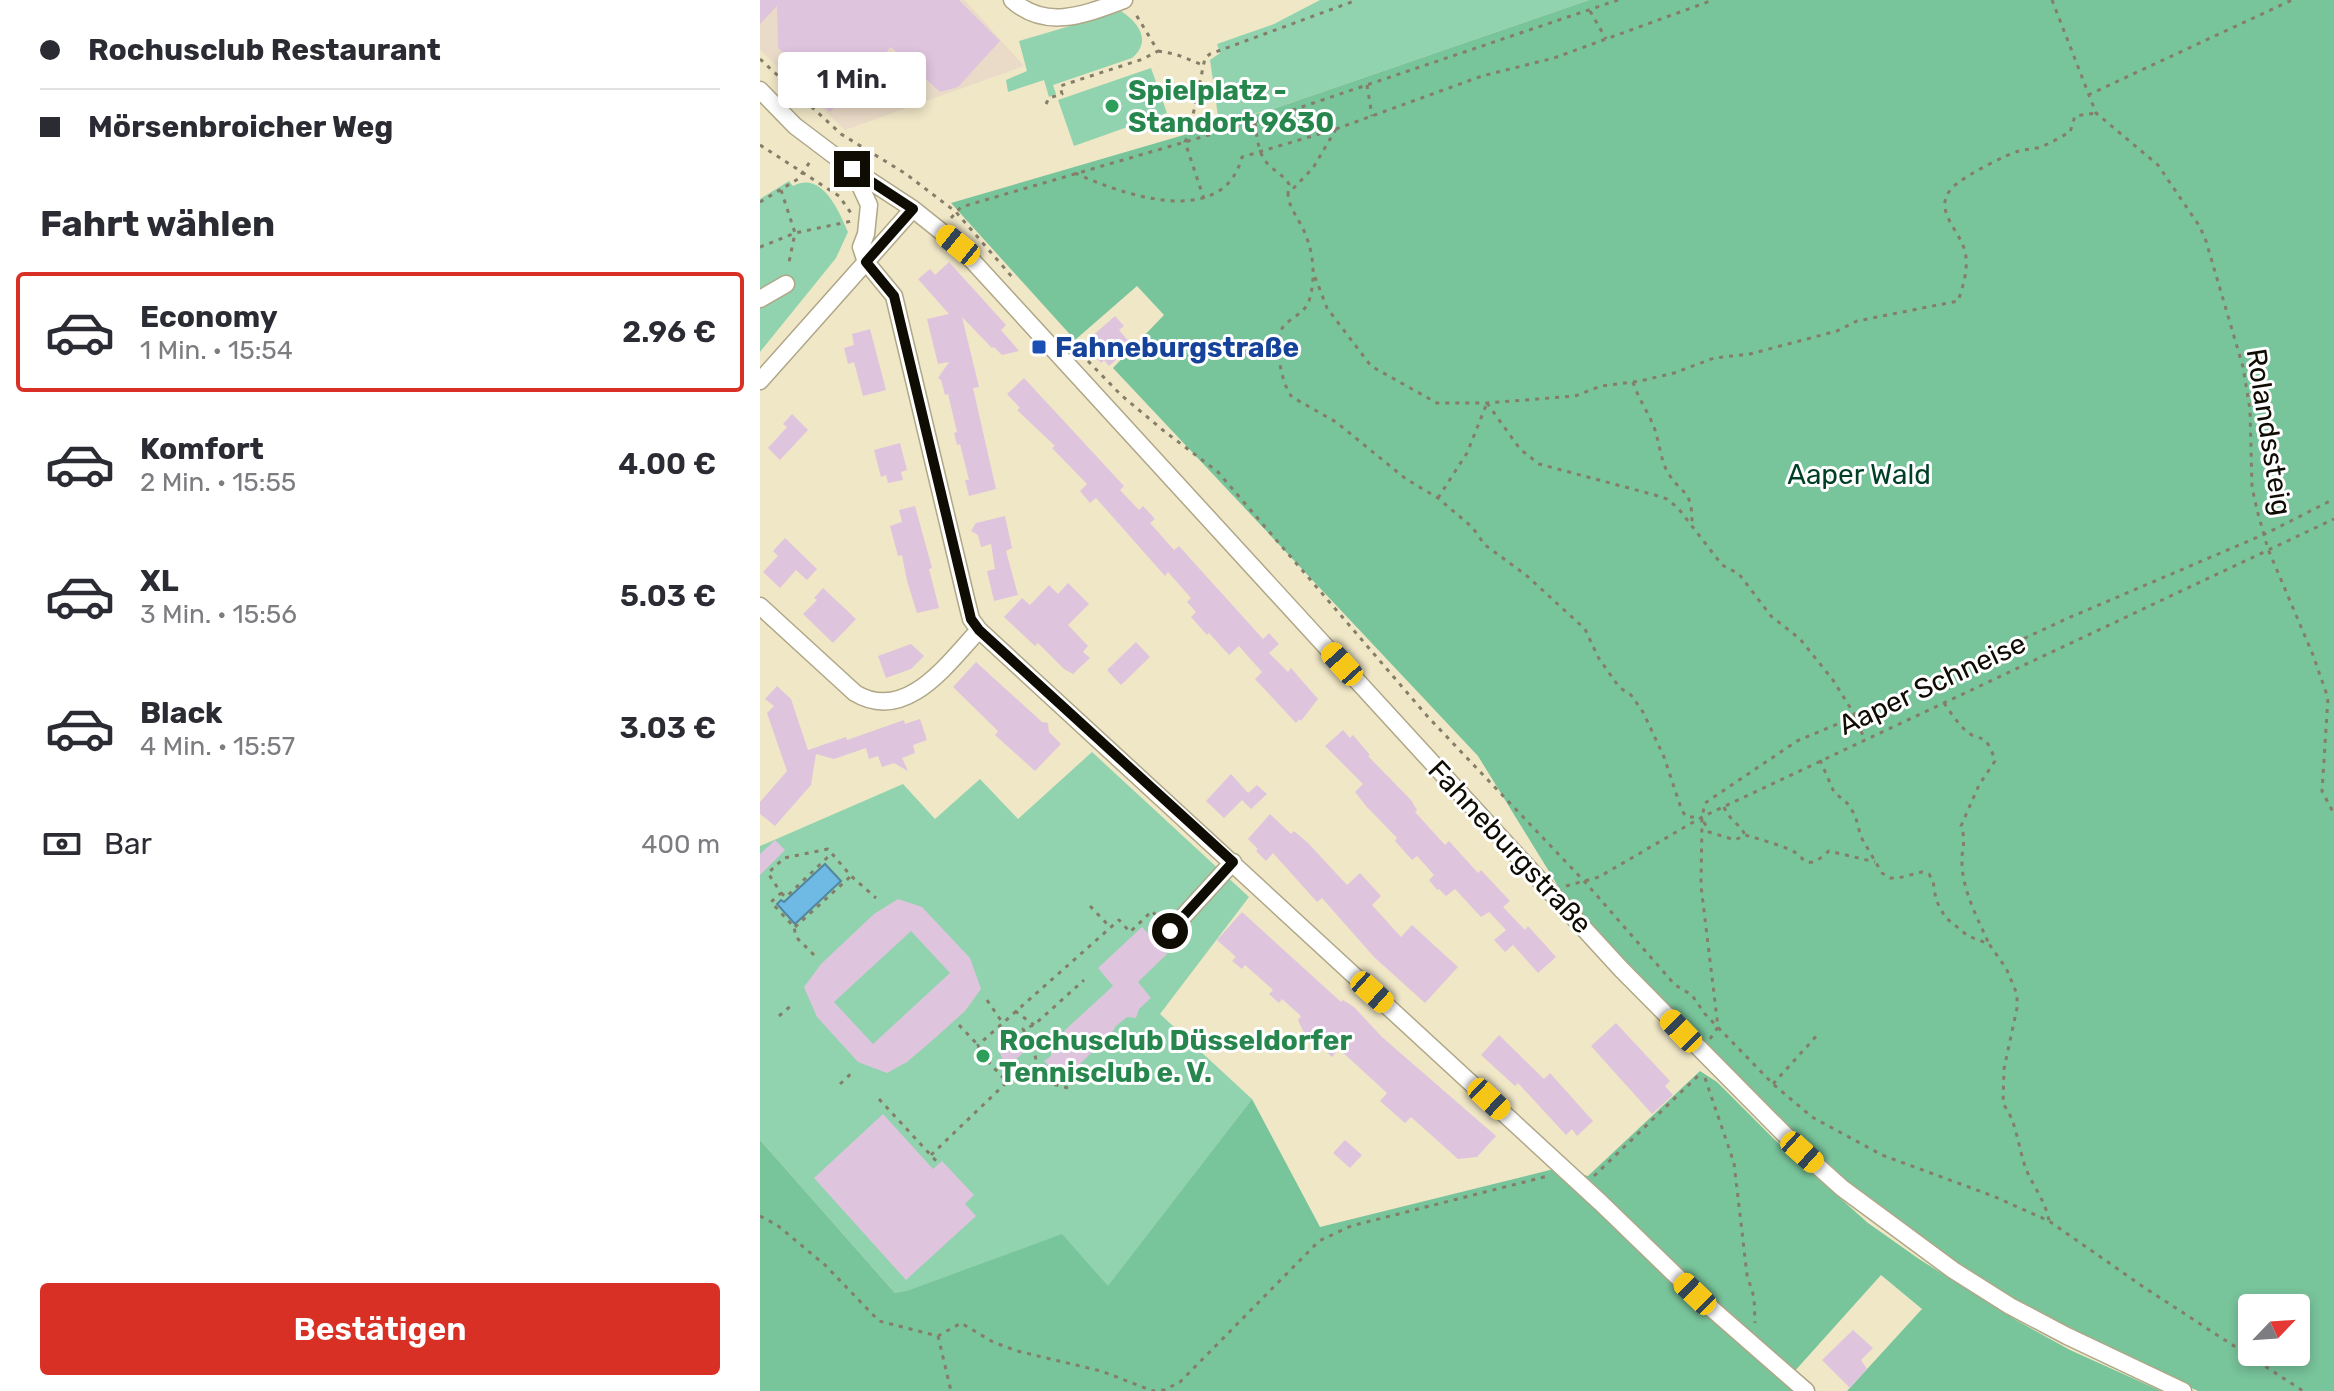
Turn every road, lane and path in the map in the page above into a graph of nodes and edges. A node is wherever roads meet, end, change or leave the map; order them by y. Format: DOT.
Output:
graph roads {
  1 [pos="1012,0"];
  2 [pos="1357,0"];
  3 [pos="1618,0"];
  4 [pos="1713,0"];
  5 [pos="2052,0"];
  6 [pos="2292,0"];
  7 [pos="1128,4"];
  8 [pos="1590,11"];
  9 [pos="1606,39"];
  10 [pos="1158,51"];
  11 [pos="760,59"];
  12 [pos="1203,65"];
  13 [pos="1367,85"];
  14 [pos="760,90"];
  15 [pos="2088,95"];
  16 [pos="1046,104"];
  17 [pos="2096,113"];
  18 [pos="1372,116"];
  19 [pos="1255,122"];
  20 [pos="1336,129"];
  21 [pos="1185,142"];
  22 [pos="760,145"];
  23 [pos="1260,150"];
  24 [pos="852,169"];
  25 [pos="804,172"];
  26 [pos="1075,173"];
  27 [pos="781,190"];
  28 [pos="1288,194"];
  29 [pos="1204,199"];
  30 [pos="760,202"];
  31 [pos="913,209"];
  32 [pos="956,212"];
  33 [pos="795,233"];
  34 [pos="760,247"];
  35 [pos="866,262"];
  36 [pos="1314,274"];
  37 [pos="1016,283"];
  38 [pos="786,284"];
  39 [pos="760,299"];
  40 [pos="1089,362"];
  41 [pos="760,381"];
  42 [pos="1633,382"];
  43 [pos="1487,403"];
  44 [pos="1438,498"];
  45 [pos="2334,499"];
  46 [pos="2334,519"];
  47 [pos="1692,526"];
  48 [pos="2265,534"];
  49 [pos="2268,549"];
  50 [pos="760,606"];
  51 [pos="979,630"];
  52 [pos="1943,701"];
  53 [pos="1856,717"];
  54 [pos="1864,739"];
  55 [pos="1820,760"];
  56 [pos="1723,806"];
  57 [pos="2334,814"];
  58 [pos="1702,817"];
  59 [pos="1745,835"];
  60 [pos="832,854"];
  61 [pos="1233,862"];
  62 [pos="1875,862"];
  63 [pos="768,873"];
  64 [pos="760,876"];
  65 [pos="851,876"];
  66 [pos="1585,882"];
  67 [pos="781,893"];
  68 [pos="1553,895"];
  69 [pos="876,898"];
  70 [pos="1090,906"];
  71 [pos="794,927"];
  72 [pos="1110,927"];
  73 [pos="1170,931"];
  74 [pos="1989,944"];
  75 [pos="814,955"];
  76 [pos="1084,980"];
  77 [pos="987,1000"];
  78 [pos="793,1004"];
  79 [pos="1015,1011"];
  80 [pos="779,1016"];
  81 [pos="1002,1022"];
  82 [pos="959,1025"];
  83 [pos="1034,1025"];
  84 [pos="1718,1027"];
  85 [pos="1820,1032"];
  86 [pos="978,1045"];
  87 [pos="854,1071"];
  88 [pos="840,1084"];
  89 [pos="1773,1084"];
  90 [pos="1068,1088"];
  91 [pos="879,1099"];
  92 [pos="931,1155"];
  93 [pos="939,1164"];
  94 [pos="1568,1174"];
  95 [pos="1583,1187"];
  96 [pos="760,1216"];
  97 [pos="2049,1221"];
  98 [pos="938,1336"];
  99 [pos="1757,1348"];
  100 [pos="951,1391"];
  101 [pos="1806,1391"];
  102 [pos="2183,1391"];
  103 [pos="2303,1391"];
  1 -- 7 [label="street"];
  2 -- 12 [label="path"];
  3 -- 8 [label="path"];
  4 -- 9 [label="path"];
  5 -- 15 [label="path, Rolandssteig"];
  6 -- 15 [label="path"];
  7 -- 10 [label="path"];
  8 -- 9 [label="path"];
  8 -- 13 [label="path"];
  9 -- 18 [label="path"];
  10 -- 12 [label="path"];
  10 -- 16 [label="path"];
  11 -- 32 [label="path"];
  12 -- 21 [label="path"];
  13 -- 18 [label="path"];
  13 -- 19 [label="path"];
  14 -- 24 [label="street, Fahneburgstraße"];
  15 -- 17 [label="path, Rolandssteig"];
  17 -- 42 [label="path"];
  17 -- 48 [label="path, Rolandssteig"];
  18 -- 20 [label="path"];
  19 -- 21 [label="path"];
  19 -- 23 [label="path"];
  20 -- 23 [label="path"];
  20 -- 28 [label="path"];
  21 -- 26 [label="path"];
  21 -- 29 [label="path"];
  22 -- 25 [label="path"];
  23 -- 28 [label="path"];
  23 -- 29 [label="path"];
  24 -- 31 [label="street, Fahneburgstraße"];
  24 -- 35 [label="street"];
  25 -- 27 [label="path"];
  25 -- 33 [label="path"];
  26 -- 29 [label="path"];
  26 -- 32 [label="path"];
  27 -- 30 [label="path"];
  27 -- 33 [label="path"];
  28 -- 36 [label="path"];
  31 -- 35 [label="street"];
  31 -- 68 [label="street, Fahneburgstraße"];
  32 -- 37 [label="path"];
  33 -- 34 [label="path"];
  33 -- 38 [label="path"];
  35 -- 41 [label="street"];
  35 -- 51 [label="street"];
  36 -- 43 [label="path"];
  36 -- 44 [label="path"];
  38 -- 39 [label="street"];
  40 -- 66 [label="path"];
  42 -- 43 [label="path"];
  42 -- 47 [label="path"];
  43 -- 44 [label="path"];
  43 -- 47 [label="path"];
  44 -- 58 [label="path"];
  45 -- 48 [label="path"];
  46 -- 49 [label="path, Aaper Schneise"];
  47 -- 53 [label="path"];
  48 -- 49 [label="path, Rolandssteig"];
  48 -- 53 [label="path"];
  49 -- 52 [label="path, Aaper Schneise"];
  49 -- 57 [label="path, Rolandssteig"];
  50 -- 51 [label="street"];
  51 -- 61 [label="street"];
  52 -- 54 [label="path, Aaper Schneise"];
  52 -- 74 [label="path"];
  53 -- 54 [label="path"];
  53 -- 58 [label="path"];
  54 -- 55 [label="path, Aaper Schneise"];
  55 -- 56 [label="path, Aaper Schneise"];
  55 -- 62 [label="path"];
  56 -- 58 [label="path, Aaper Schneise"];
  56 -- 59 [label="path"];
  58 -- 59 [label="path"];
  58 -- 66 [label="path, Aaper Schneise"];
  58 -- 84 [label="path"];
  59 -- 62 [label="path"];
  60 -- 63 [label="path"];
  60 -- 65 [label="path"];
  60 -- 67 [label="path"];
  61 -- 73 [label="street"];
  61 -- 94 [label="street"];
  62 -- 74 [label="path"];
  63 -- 64 [label="path"];
  63 -- 67 [label="path"];
  65 -- 69 [label="path"];
  65 -- 71 [label="path"];
  66 -- 68 [label="path, Aaper Schneise"];
  66 -- 84 [label="path"];
  67 -- 71 [label="path"];
  68 -- 102 [label="street, Fahneburgstraße"];
  70 -- 72 [label="path"];
  71 -- 75 [label="path"];
  72 -- 73 [label="path"];
  72 -- 79 [label="path"];
  74 -- 97 [label="path"];
  76 -- 83 [label="path"];
  77 -- 81 [label="path"];
  78 -- 80 [label="path"];
  79 -- 81 [label="path"];
  79 -- 83 [label="path"];
  81 -- 86 [label="path"];
  82 -- 86 [label="path"];
  83 -- 90 [label="path"];
  84 -- 89 [label="path"];
  85 -- 89 [label="path"];
  86 -- 92 [label="path"];
  87 -- 88 [label="path"];
  89 -- 97 [label="path"];
  91 -- 92 [label="path"];
  92 -- 93 [label="path"];
  94 -- 95 [label="street"];
  94 -- 98 [label="path"];
  95 -- 99 [label="street"];
  95 -- 99 [label="path"];
  96 -- 98 [label="path"];
  97 -- 103 [label="path"];
  98 -- 100 [label="path"];
  99 -- 101 [label="street"];
}
